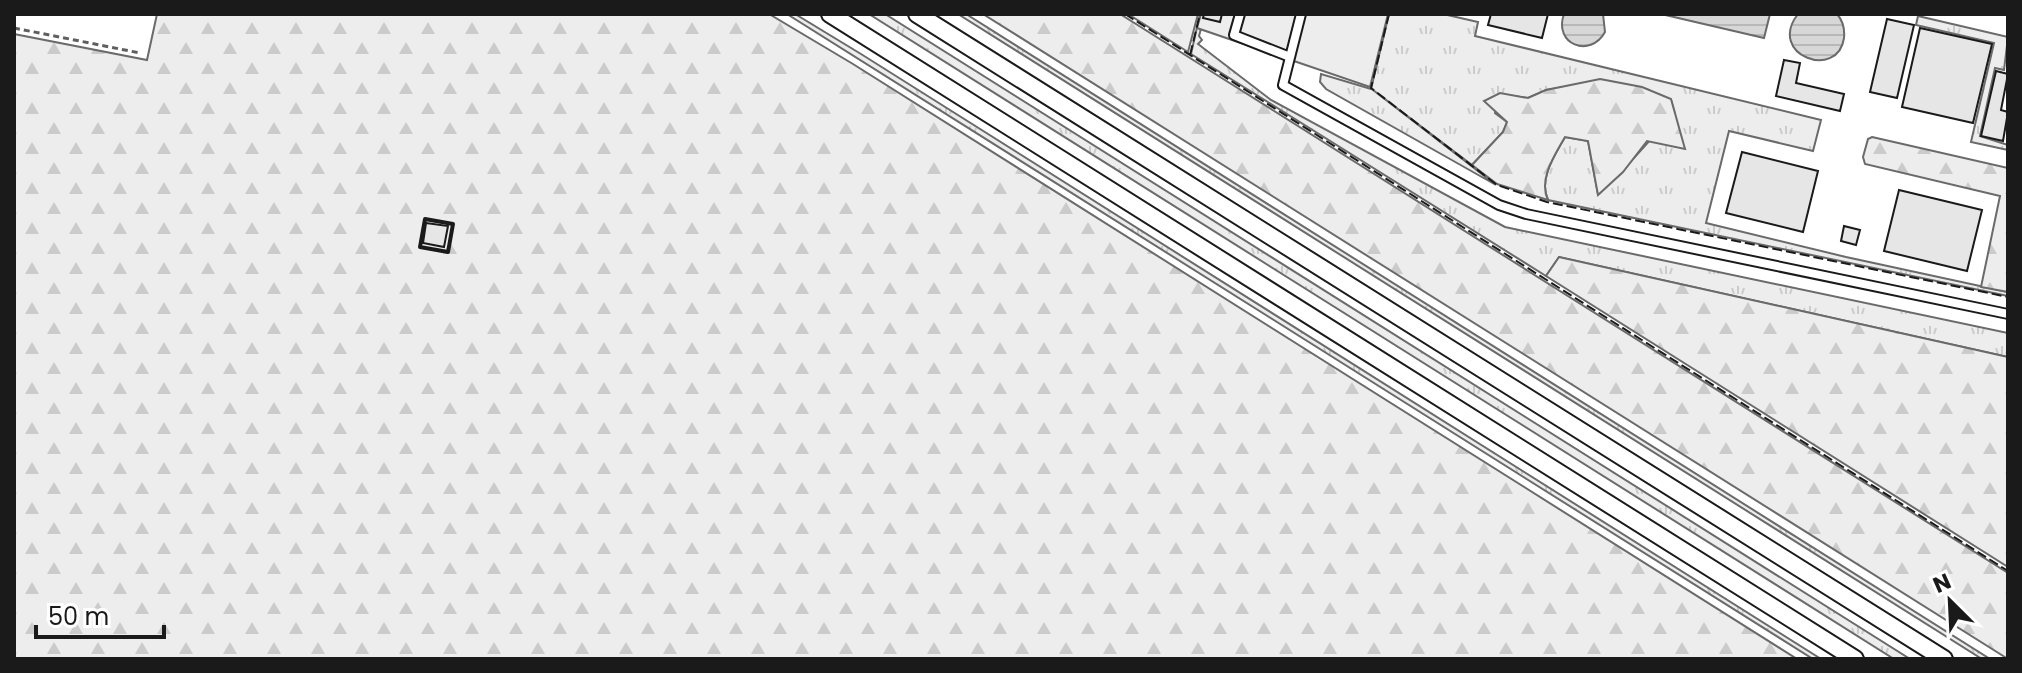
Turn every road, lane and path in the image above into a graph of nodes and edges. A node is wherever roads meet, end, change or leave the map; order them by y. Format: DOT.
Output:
graph roads {
  1 [pos="830,14"];
  2 [pos="917,14"];
  3 [pos="1240,14"];
  4 [pos="1301,14"];
  5 [pos="14,28"];
  6 [pos="140,53"];
  7 [pos="1290,57"];
  8 [pos="2008,314"];
  9 [pos="1855,659"];
  10 [pos="1944,659"];
  1 -- 9 [label="street"];
  2 -- 10 [label="street"];
  3 -- 7 [label="lane"];
  4 -- 7 [label="lane"];
  5 -- 6 [label="path"];
  7 -- 8 [label="lane"];
}
